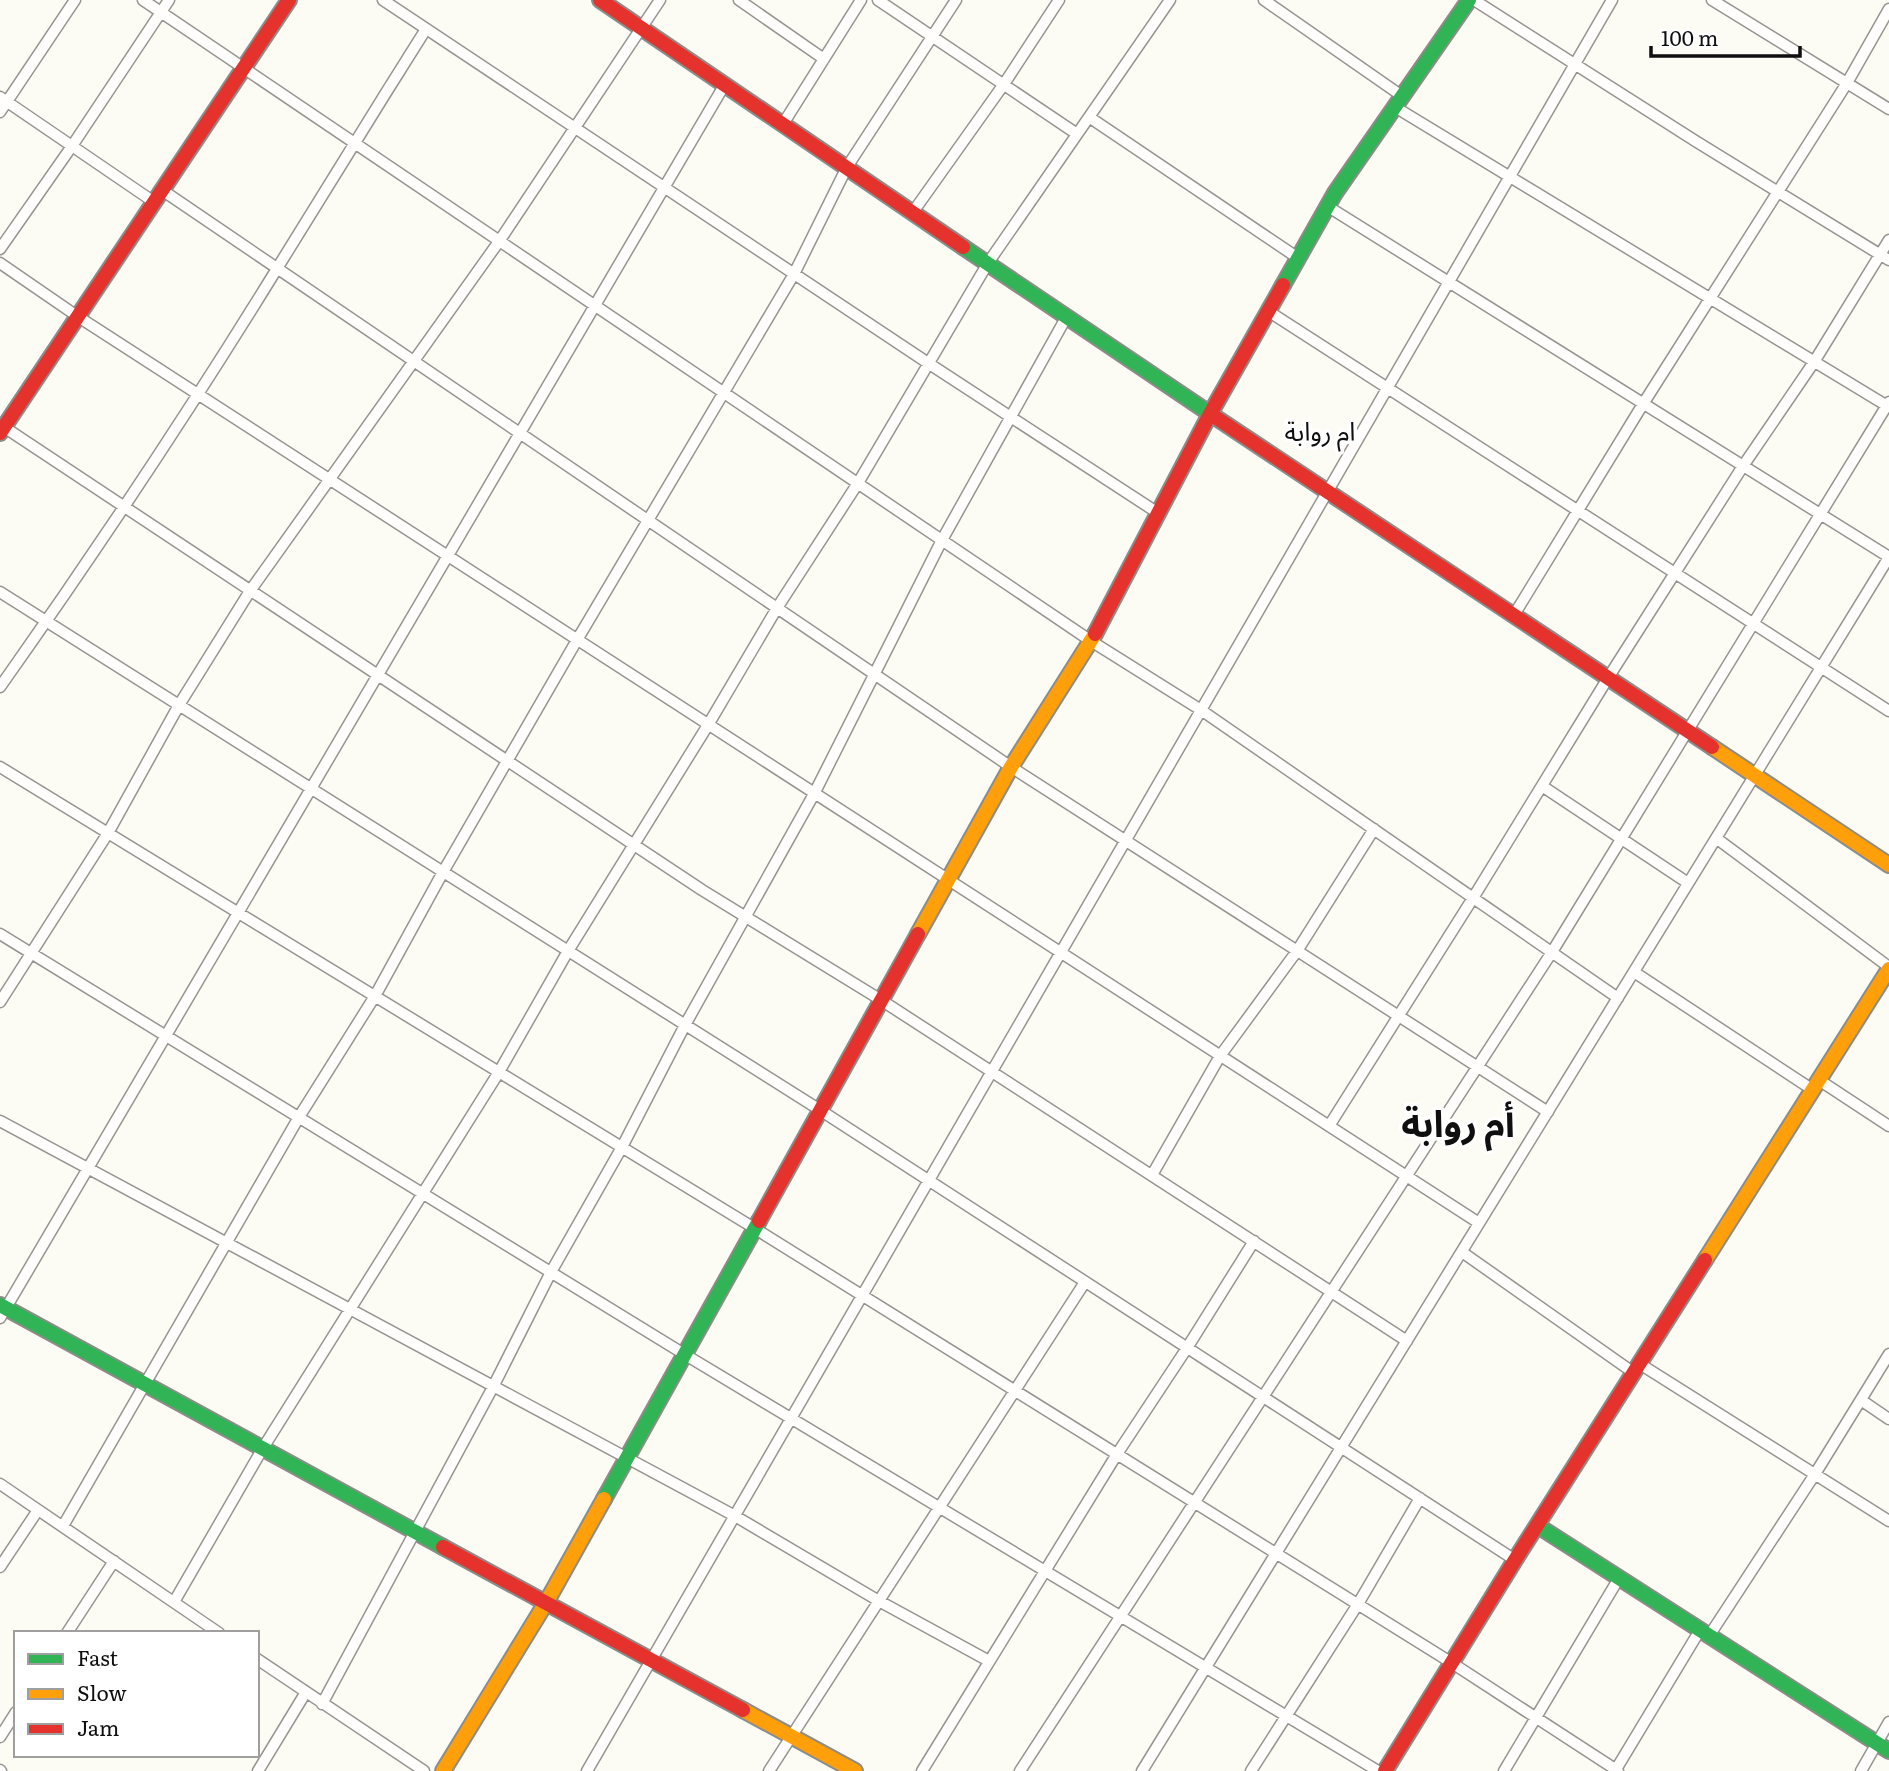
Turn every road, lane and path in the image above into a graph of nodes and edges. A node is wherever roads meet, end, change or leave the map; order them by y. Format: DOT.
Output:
graph roads {
  1 [pos="75,0"];
  2 [pos="144,0"];
  3 [pos="169,0"];
  4 [pos="289,0"];
  5 [pos="383,0"];
  6 [pos="600,0"];
  7 [pos="660,0"];
  8 [pos="739,0"];
  9 [pos="861,0"];
  10 [pos="878,0"];
  11 [pos="956,0"];
  12 [pos="1059,0"];
  13 [pos="1170,0"];
  14 [pos="1264,0"];
  15 [pos="1471,0"];
  16 [pos="1612,0"];
  17 [pos="1712,0"];
  18 [pos="754,4"];
  19 [pos="1889,9"];
  20 [pos="162,12"];
  21 [pos="642,28"];
  22 [pos="426,29"];
  23 [pos="933,36"];
  24 [pos="824,59"];
  25 [pos="1575,64"];
  26 [pos="244,67"];
  27 [pos="1847,83"];
  28 [pos="1004,84"];
  29 [pos="725,85"];
  30 [pos="4,99"];
  31 [pos="1398,102"];
  32 [pos="1889,109"];
  33 [pos="0,113"];
  34 [pos="1089,117"];
  35 [pos="783,124"];
  36 [pos="575,128"];
  37 [pos="1077,134"];
  38 [pos="354,142"];
  39 [pos="72,146"];
  40 [pos="847,167"];
  41 [pos="1510,177"];
  42 [pos="664,187"];
  43 [pos="1777,191"];
  44 [pos="158,196"];
  45 [pos="1327,206"];
  46 [pos="913,212"];
  47 [pos="500,240"];
  48 [pos="1889,240"];
  49 [pos="0,249"];
  50 [pos="1298,258"];
  51 [pos="1884,258"];
  52 [pos="0,263"];
  53 [pos="988,263"];
  54 [pos="278,268"];
  55 [pos="794,274"];
  56 [pos="1449,282"];
  57 [pos="1711,299"];
  58 [pos="595,305"];
  59 [pos="1268,311"];
  60 [pos="77,316"];
  61 [pos="1066,316"];
  62 [pos="413,360"];
  63 [pos="1814,362"];
  64 [pos="928,363"];
  65 [pos="1387,388"];
  66 [pos="197,393"];
  67 [pos="725,393"];
  68 [pos="1643,404"];
  69 [pos="1888,405"];
  70 [pos="1210,414"];
  71 [pos="1010,416"];
  72 [pos="3,424"];
  73 [pos="520,433"];
  74 [pos="1743,466"];
  75 [pos="329,479"];
  76 [pos="858,483"];
  77 [pos="1328,492"];
  78 [pos="124,507"];
  79 [pos="1577,511"];
  80 [pos="1158,513"];
  81 [pos="1820,514"];
  82 [pos="649,521"];
  83 [pos="942,540"];
  84 [pos="448,556"];
  85 [pos="1889,557"];
  86 [pos="1675,574"];
  87 [pos="250,591"];
  88 [pos="0,592"];
  89 [pos="777,608"];
  90 [pos="1514,615"];
  91 [pos="46,621"];
  92 [pos="1751,624"];
  93 [pos="577,640"];
  94 [pos="1091,641"];
  95 [pos="1821,668"];
  96 [pos="874,674"];
  97 [pos="378,675"];
  98 [pos="1608,678"];
  99 [pos="0,687"];
  100 [pos="179,705"];
  101 [pos="1201,710"];
  102 [pos="1889,710"];
  103 [pos="708,725"];
  104 [pos="1688,731"];
  105 [pos="508,761"];
  106 [pos="0,767"];
  107 [pos="1011,767"];
  108 [pos="1755,775"];
  109 [pos="1542,786"];
  110 [pos="311,789"];
  111 [pos="814,794"];
  112 [pos="1374,829"];
  113 [pos="108,833"];
  114 [pos="1716,838"];
  115 [pos="1621,839"];
  116 [pos="1126,841"];
  117 [pos="634,845"];
  118 [pos="1889,864"];
  119 [pos="443,872"];
  120 [pos="947,880"];
  121 [pos="1688,883"];
  122 [pos="1473,898"];
  123 [pos="238,913"];
  124 [pos="746,917"];
  125 [pos="0,934"];
  126 [pos="568,951"];
  127 [pos="1297,951"];
  128 [pos="1552,952"];
  129 [pos="31,953"];
  130 [pos="1061,953"];
  131 [pos="1889,968"];
  132 [pos="1634,972"];
  133 [pos="375,996"];
  134 [pos="1618,998"];
  135 [pos="881,1000"];
  136 [pos="0,1002"];
  137 [pos="1399,1016"];
  138 [pos="685,1025"];
  139 [pos="166,1036"];
  140 [pos="1220,1056"];
  141 [pos="1478,1067"];
  142 [pos="499,1072"];
  143 [pos="992,1072"];
  144 [pos="1816,1085"];
  145 [pos="820,1110"];
  146 [pos="1548,1112"];
  147 [pos="299,1117"];
  148 [pos="0,1121"];
  149 [pos="1329,1126"];
  150 [pos="1889,1126"];
  151 [pos="622,1147"];
  152 [pos="88,1169"];
  153 [pos="1152,1175"];
  154 [pos="1408,1177"];
  155 [pos="929,1181"];
  156 [pos="422,1193"];
  157 [pos="1479,1223"];
  158 [pos="754,1228"];
  159 [pos="1254,1241"];
  160 [pos="226,1243"];
  161 [pos="1462,1251"];
  162 [pos="551,1272"];
  163 [pos="1085,1282"];
  164 [pos="1330,1291"];
  165 [pos="863,1296"];
  166 [pos="348,1309"];
  167 [pos="2,1310"];
  168 [pos="1407,1341"];
  169 [pos="1187,1348"];
  170 [pos="684,1354"];
  171 [pos="1889,1354"];
  172 [pos="1637,1369"];
  173 [pos="144,1383"];
  174 [pos="493,1387"];
  175 [pos="1015,1390"];
  176 [pos="1263,1397"];
  177 [pos="1861,1400"];
  178 [pos="792,1419"];
  179 [pos="1889,1419"];
  180 [pos="1341,1447"];
  181 [pos="263,1448"];
  182 [pos="1117,1454"];
  183 [pos="626,1459"];
  184 [pos="1815,1474"];
  185 [pos="0,1484"];
  186 [pos="1420,1498"];
  187 [pos="1195,1503"];
  188 [pos="939,1507"];
  189 [pos="38,1510"];
  190 [pos="735,1516"];
  191 [pos="1889,1521"];
  192 [pos="63,1526"];
  193 [pos="1538,1526"];
  194 [pos="414,1531"];
  195 [pos="1276,1553"];
  196 [pos="1516,1560"];
  197 [pos="114,1561"];
  198 [pos="0,1567"];
  199 [pos="1045,1571"];
  200 [pos="1619,1578"];
  201 [pos="547,1601"];
  202 [pos="879,1601"];
  203 [pos="174,1602"];
  204 [pos="1358,1604"];
  205 [pos="1120,1616"];
  206 [pos="68,1631"];
  207 [pos="216,1631"];
  208 [pos="1704,1633"];
  209 [pos="652,1659"];
  210 [pos="259,1660"];
  211 [pos="989,1661"];
  212 [pos="1452,1663"];
  213 [pos="1206,1668"];
  214 [pos="306,1692"];
  215 [pos="322,1704"];
  216 [pos="14,1715"];
  217 [pos="1287,1716"];
  218 [pos="1536,1717"];
  219 [pos="1889,1722"];
  220 [pos="791,1736"];
  221 [pos="0,1737"];
  222 [pos="1883,1747"];
  223 [pos="258,1771"];
  224 [pos="423,1771"];
  225 [pos="443,1771"];
  226 [pos="586,1771"];
  227 [pos="769,1771"];
  228 [pos="855,1771"];
  229 [pos="922,1771"];
  230 [pos="1020,1771"];
  231 [pos="1142,1771"];
  232 [pos="1251,1771"];
  233 [pos="1378,1771"];
  234 [pos="1385,1771"];
  235 [pos="1504,1771"];
  236 [pos="1616,1771"];
  237 [pos="1861,1771"];
  1 -- 30 [label="street"];
  2 -- 20 [label="street"];
  3 -- 20 [label="street"];
  4 -- 26 [label="street"];
  5 -- 22 [label="street"];
  6 -- 21 [label="street"];
  7 -- 21 [label="street"];
  8 -- 18 [label="street"];
  9 -- 24 [label="street"];
  10 -- 23 [label="street"];
  11 -- 23 [label="street"];
  12 -- 28 [label="street"];
  13 -- 34 [label="street"];
  14 -- 31 [label="street"];
  15 -- 25 [label="street"];
  15 -- 31 [label="street"];
  16 -- 25 [label="street"];
  17 -- 27 [label="street"];
  18 -- 24 [label="street"];
  19 -- 27 [label="street"];
  20 -- 26 [label="street"];
  20 -- 39 [label="street"];
  21 -- 29 [label="street"];
  21 -- 36 [label="street"];
  22 -- 36 [label="street"];
  22 -- 38 [label="street"];
  23 -- 28 [label="street"];
  23 -- 40 [label="street"];
  24 -- 35 [label="street"];
  25 -- 41 [label="street"];
  25 -- 43 [label="street"];
  26 -- 38 [label="street"];
  26 -- 44 [label="street"];
  27 -- 32 [label="street"];
  27 -- 43 [label="street"];
  28 -- 37 [label="street"];
  28 -- 46 [label="street"];
  29 -- 35 [label="street"];
  29 -- 42 [label="street"];
  30 -- 33 [label="street"];
  30 -- 39 [label="street"];
  31 -- 41 [label="street"];
  31 -- 45 [label="street"];
  34 -- 37 [label="street"];
  34 -- 50 [label="street"];
  35 -- 40 [label="street"];
  36 -- 42 [label="street"];
  36 -- 47 [label="street"];
  37 -- 53 [label="street"];
  38 -- 47 [label="street"];
  38 -- 54 [label="street"];
  39 -- 44 [label="street"];
  39 -- 49 [label="street"];
  40 -- 46 [label="street"];
  40 -- 55 [label="street"];
  41 -- 56 [label="street"];
  41 -- 57 [label="street"];
  42 -- 55 [label="street"];
  42 -- 58 [label="street"];
  43 -- 51 [label="street"];
  43 -- 57 [label="street"];
  44 -- 54 [label="street"];
  44 -- 60 [label="street"];
  45 -- 50 [label="street"];
  45 -- 56 [label="street"];
  46 -- 53 [label="street"];
  47 -- 58 [label="street"];
  47 -- 62 [label="street"];
  48 -- 51 [label="street"];
  50 -- 59 [label="street"];
  51 -- 63 [label="street"];
  52 -- 60 [label="street"];
  53 -- 61 [label="street"];
  53 -- 64 [label="street"];
  54 -- 62 [label="street"];
  54 -- 66 [label="street"];
  55 -- 64 [label="street"];
  55 -- 67 [label="street"];
  56 -- 65 [label="street"];
  56 -- 68 [label="street"];
  57 -- 63 [label="street"];
  57 -- 68 [label="street"];
  58 -- 67 [label="street"];
  58 -- 73 [label="street"];
  59 -- 65 [label="street"];
  59 -- 70 [label="street"];
  60 -- 66 [label="street"];
  60 -- 72 [label="street"];
  61 -- 70 [label="street"];
  61 -- 71 [label="street"];
  62 -- 73 [label="street"];
  62 -- 75 [label="street"];
  63 -- 69 [label="street"];
  63 -- 74 [label="street"];
  64 -- 71 [label="street"];
  64 -- 76 [label="street"];
  65 -- 77 [label="street"];
  65 -- 79 [label="street"];
  66 -- 75 [label="street"];
  66 -- 78 [label="street"];
  67 -- 76 [label="street"];
  67 -- 82 [label="street"];
  68 -- 74 [label="street"];
  68 -- 79 [label="street"];
  69 -- 81 [label="street"];
  70 -- 77 [label="street"];
  70 -- 80 [label="street"];
  71 -- 80 [label="street"];
  71 -- 83 [label="street"];
  72 -- 78 [label="street"];
  73 -- 82 [label="street"];
  73 -- 84 [label="street"];
  74 -- 81 [label="street"];
  74 -- 86 [label="street"];
  75 -- 84 [label="street"];
  75 -- 87 [label="street"];
  76 -- 83 [label="street"];
  76 -- 89 [label="street"];
  77 -- 90 [label="street"];
  77 -- 101 [label="street"];
  78 -- 87 [label="street"];
  78 -- 91 [label="street"];
  79 -- 86 [label="street"];
  79 -- 90 [label="street"];
  80 -- 94 [label="street"];
  81 -- 85 [label="street"];
  81 -- 92 [label="street"];
  82 -- 89 [label="street"];
  82 -- 93 [label="street"];
  83 -- 94 [label="street"];
  83 -- 96 [label="street"];
  84 -- 93 [label="street"];
  84 -- 97 [label="street"];
  85 -- 95 [label="street"];
  86 -- 92 [label="street"];
  86 -- 98 [label="street"];
  87 -- 97 [label="street"];
  87 -- 100 [label="street"];
  88 -- 91 [label="street"];
  89 -- 96 [label="street"];
  89 -- 103 [label="street"];
  90 -- 98 [label="street"];
  91 -- 99 [label="street"];
  91 -- 100 [label="street"];
  92 -- 95 [label="street"];
  92 -- 104 [label="street"];
  93 -- 103 [label="street"];
  93 -- 105 [label="street"];
  94 -- 101 [label="street"];
  94 -- 107 [label="street"];
  95 -- 102 [label="street"];
  95 -- 108 [label="street"];
  96 -- 107 [label="street"];
  96 -- 111 [label="street"];
  97 -- 105 [label="street"];
  97 -- 110 [label="street"];
  98 -- 104 [label="street"];
  98 -- 109 [label="street"];
  100 -- 110 [label="street"];
  100 -- 113 [label="street"];
  101 -- 112 [label="street"];
  101 -- 116 [label="street"];
  103 -- 111 [label="street"];
  103 -- 117 [label="street"];
  104 -- 108 [label="street"];
  104 -- 115 [label="street"];
  105 -- 117 [label="street"];
  105 -- 119 [label="street"];
  106 -- 113 [label="street"];
  107 -- 116 [label="street"];
  107 -- 120 [label="street"];
  108 -- 114 [label="street"];
  108 -- 118 [label="street"];
  109 -- 115 [label="street"];
  109 -- 122 [label="street"];
  110 -- 119 [label="street"];
  110 -- 123 [label="street"];
  111 -- 120 [label="street"];
  111 -- 124 [label="street"];
  112 -- 122 [label="street"];
  112 -- 127 [label="street"];
  113 -- 123 [label="street"];
  113 -- 129 [label="street"];
  114 -- 121 [label="street"];
  114 -- 131 [label="street"];
  115 -- 121 [label="street"];
  115 -- 128 [label="street"];
  116 -- 127 [label="street"];
  116 -- 130 [label="street"];
  117 -- 124 [label="street"];
  117 -- 126 [label="street"];
  119 -- 126 [label="street"];
  119 -- 133 [label="street"];
  120 -- 130 [label="street"];
  120 -- 135 [label="street"];
  121 -- 132 [label="street"];
  122 -- 128 [label="street"];
  122 -- 137 [label="street"];
  123 -- 133 [label="street"];
  123 -- 139 [label="street"];
  124 -- 135 [label="street"];
  124 -- 138 [label="street"];
  125 -- 129 [label="street"];
  126 -- 138 [label="street"];
  126 -- 142 [label="street"];
  127 -- 137 [label="street"];
  127 -- 140 [label="street"];
  128 -- 134 [label="street"];
  128 -- 141 [label="street"];
  129 -- 136 [label="street"];
  129 -- 139 [label="street"];
  130 -- 140 [label="street"];
  130 -- 143 [label="street"];
  131 -- 144 [label="street"];
  132 -- 134 [label="street"];
  132 -- 144 [label="street"];
  133 -- 142 [label="street"];
  133 -- 147 [label="street"];
  134 -- 146 [label="street"];
  135 -- 143 [label="street"];
  135 -- 145 [label="street"];
  137 -- 141 [label="street"];
  137 -- 149 [label="street"];
  138 -- 145 [label="street"];
  138 -- 151 [label="street"];
  139 -- 147 [label="street"];
  139 -- 152 [label="street"];
  140 -- 149 [label="street"];
  140 -- 153 [label="street"];
  141 -- 146 [label="street"];
  141 -- 154 [label="street"];
  142 -- 151 [label="street"];
  142 -- 156 [label="street"];
  143 -- 153 [label="street"];
  143 -- 155 [label="street"];
  144 -- 150 [label="street"];
  144 -- 172 [label="street"];
  145 -- 155 [label="street"];
  145 -- 158 [label="street"];
  146 -- 157 [label="street"];
  147 -- 156 [label="street"];
  147 -- 160 [label="street"];
  148 -- 152 [label="street"];
  149 -- 154 [label="street"];
  151 -- 158 [label="street"];
  151 -- 162 [label="street"];
  152 -- 160 [label="street"];
  152 -- 167 [label="street"];
  153 -- 159 [label="street"];
  154 -- 157 [label="street"];
  154 -- 164 [label="street"];
  155 -- 163 [label="street"];
  155 -- 165 [label="street"];
  156 -- 162 [label="street"];
  156 -- 166 [label="street"];
  157 -- 161 [label="street"];
  158 -- 165 [label="street"];
  158 -- 170 [label="street"];
  159 -- 164 [label="street"];
  159 -- 169 [label="street"];
  160 -- 166 [label="street"];
  160 -- 173 [label="street"];
  161 -- 168 [label="street"];
  161 -- 172 [label="street"];
  162 -- 170 [label="street"];
  162 -- 174 [label="street"];
  163 -- 169 [label="street"];
  163 -- 175 [label="street"];
  164 -- 168 [label="street"];
  164 -- 176 [label="street"];
  165 -- 175 [label="street"];
  165 -- 178 [label="street"];
  166 -- 174 [label="street"];
  166 -- 181 [label="street"];
  167 -- 173 [label="street"];
  168 -- 180 [label="street"];
  169 -- 176 [label="street"];
  169 -- 182 [label="street"];
  170 -- 178 [label="street"];
  170 -- 183 [label="street"];
  171 -- 177 [label="street"];
  172 -- 184 [label="street"];
  172 -- 193 [label="street"];
  173 -- 181 [label="street"];
  173 -- 192 [label="street"];
  174 -- 183 [label="street"];
  174 -- 194 [label="street"];
  175 -- 182 [label="street"];
  175 -- 188 [label="street"];
  176 -- 180 [label="street"];
  176 -- 187 [label="street"];
  177 -- 179 [label="street"];
  177 -- 184 [label="street"];
  178 -- 188 [label="street"];
  178 -- 190 [label="street"];
  180 -- 186 [label="street"];
  180 -- 195 [label="street"];
  181 -- 194 [label="street"];
  181 -- 203 [label="street"];
  182 -- 187 [label="street"];
  182 -- 199 [label="street"];
  183 -- 190 [label="street"];
  183 -- 201 [label="street"];
  184 -- 191 [label="street"];
  184 -- 208 [label="street"];
  185 -- 189 [label="street"];
  186 -- 196 [label="street"];
  186 -- 204 [label="street"];
  187 -- 195 [label="street"];
  187 -- 205 [label="street"];
  188 -- 199 [label="street"];
  188 -- 202 [label="street"];
  189 -- 192 [label="street"];
  189 -- 198 [label="street"];
  190 -- 202 [label="street"];
  190 -- 209 [label="street"];
  192 -- 197 [label="street"];
  193 -- 196 [label="street"];
  193 -- 200 [label="street"];
  194 -- 201 [label="street"];
  194 -- 215 [label="street"];
  195 -- 204 [label="street"];
  195 -- 213 [label="street"];
  196 -- 212 [label="street"];
  197 -- 203 [label="street"];
  197 -- 206 [label="street"];
  199 -- 205 [label="street"];
  199 -- 211 [label="street"];
  200 -- 208 [label="street"];
  200 -- 218 [label="street"];
  201 -- 209 [label="street"];
  201 -- 225 [label="street"];
  202 -- 211 [label="street"];
  202 -- 220 [label="street"];
  203 -- 207 [label="street"];
  204 -- 212 [label="street"];
  204 -- 217 [label="street"];
  205 -- 213 [label="street"];
  205 -- 230 [label="street"];
  208 -- 222 [label="street"];
  208 -- 236 [label="street"];
  209 -- 220 [label="street"];
  209 -- 226 [label="street"];
  210 -- 214 [label="street"];
  211 -- 229 [label="street"];
  212 -- 218 [label="street"];
  212 -- 234 [label="street"];
  213 -- 217 [label="street"];
  213 -- 231 [label="street"];
  214 -- 215 [label="street"];
  214 -- 223 [label="street"];
  215 -- 224 [label="street"];
  216 -- 221 [label="street"];
  217 -- 232 [label="street"];
  217 -- 233 [label="street"];
  218 -- 235 [label="street"];
  218 -- 236 [label="street"];
  219 -- 222 [label="street"];
  220 -- 227 [label="street"];
  220 -- 228 [label="street"];
  222 -- 237 [label="street"];
}
